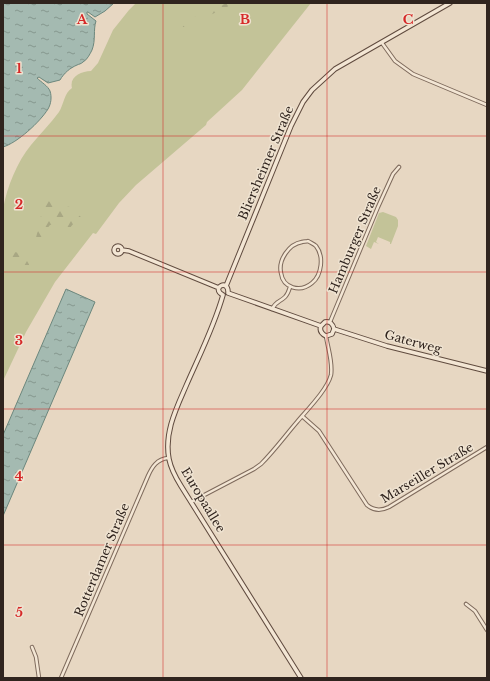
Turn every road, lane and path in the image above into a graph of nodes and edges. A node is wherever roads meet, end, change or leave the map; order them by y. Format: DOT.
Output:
graph roads {
  1 [pos="450,3"];
  2 [pos="381,42"];
  3 [pos="487,105"];
  4 [pos="399,167"];
  5 [pos="122,250"];
  6 [pos="226,286"];
  7 [pos="290,287"];
  8 [pos="219,288"];
  9 [pos="228,292"];
  10 [pos="223,295"];
  11 [pos="272,308"];
  12 [pos="330,322"];
  13 [pos="321,326"];
  14 [pos="334,329"];
  15 [pos="326,336"];
  16 [pos="487,372"];
  17 [pos="302,416"];
  18 [pos="487,447"];
  19 [pos="168,458"];
  20 [pos="191,502"];
  21 [pos="466,604"];
  22 [pos="487,630"];
  23 [pos="32,647"];
  24 [pos="39,678"];
  25 [pos="61,678"];
  26 [pos="301,678"];
  1 -- 2 [label="main road, Bliersheimer Straße"];
  2 -- 3 [label="street"];
  2 -- 6 [label="main road, Bliersheimer Straße"];
  4 -- 12 [label="street, Hamburger Straße"];
  5 -- 8 [label="main road"];
  6 -- 8 [label="main road"];
  6 -- 9 [label="main road"];
  7 -- 7 [label="street"];
  7 -- 11 [label="street"];
  8 -- 10 [label="main road"];
  9 -- 10 [label="main road"];
  9 -- 11 [label="main road"];
  10 -- 19 [label="main road, Europaallee"];
  11 -- 13 [label="main road"];
  12 -- 13 [label="main road"];
  12 -- 14 [label="main road"];
  13 -- 15 [label="main road"];
  14 -- 15 [label="main road"];
  14 -- 16 [label="main road, Gaterweg"];
  15 -- 17 [label="street"];
  17 -- 18 [label="street, Marseiller Straße"];
  17 -- 20 [label="street"];
  19 -- 20 [label="main road, Europaallee"];
  19 -- 25 [label="street, Rotterdamer Straße"];
  20 -- 26 [label="main road, Europaallee"];
  21 -- 22 [label="street"];
  23 -- 24 [label="street"];
}
